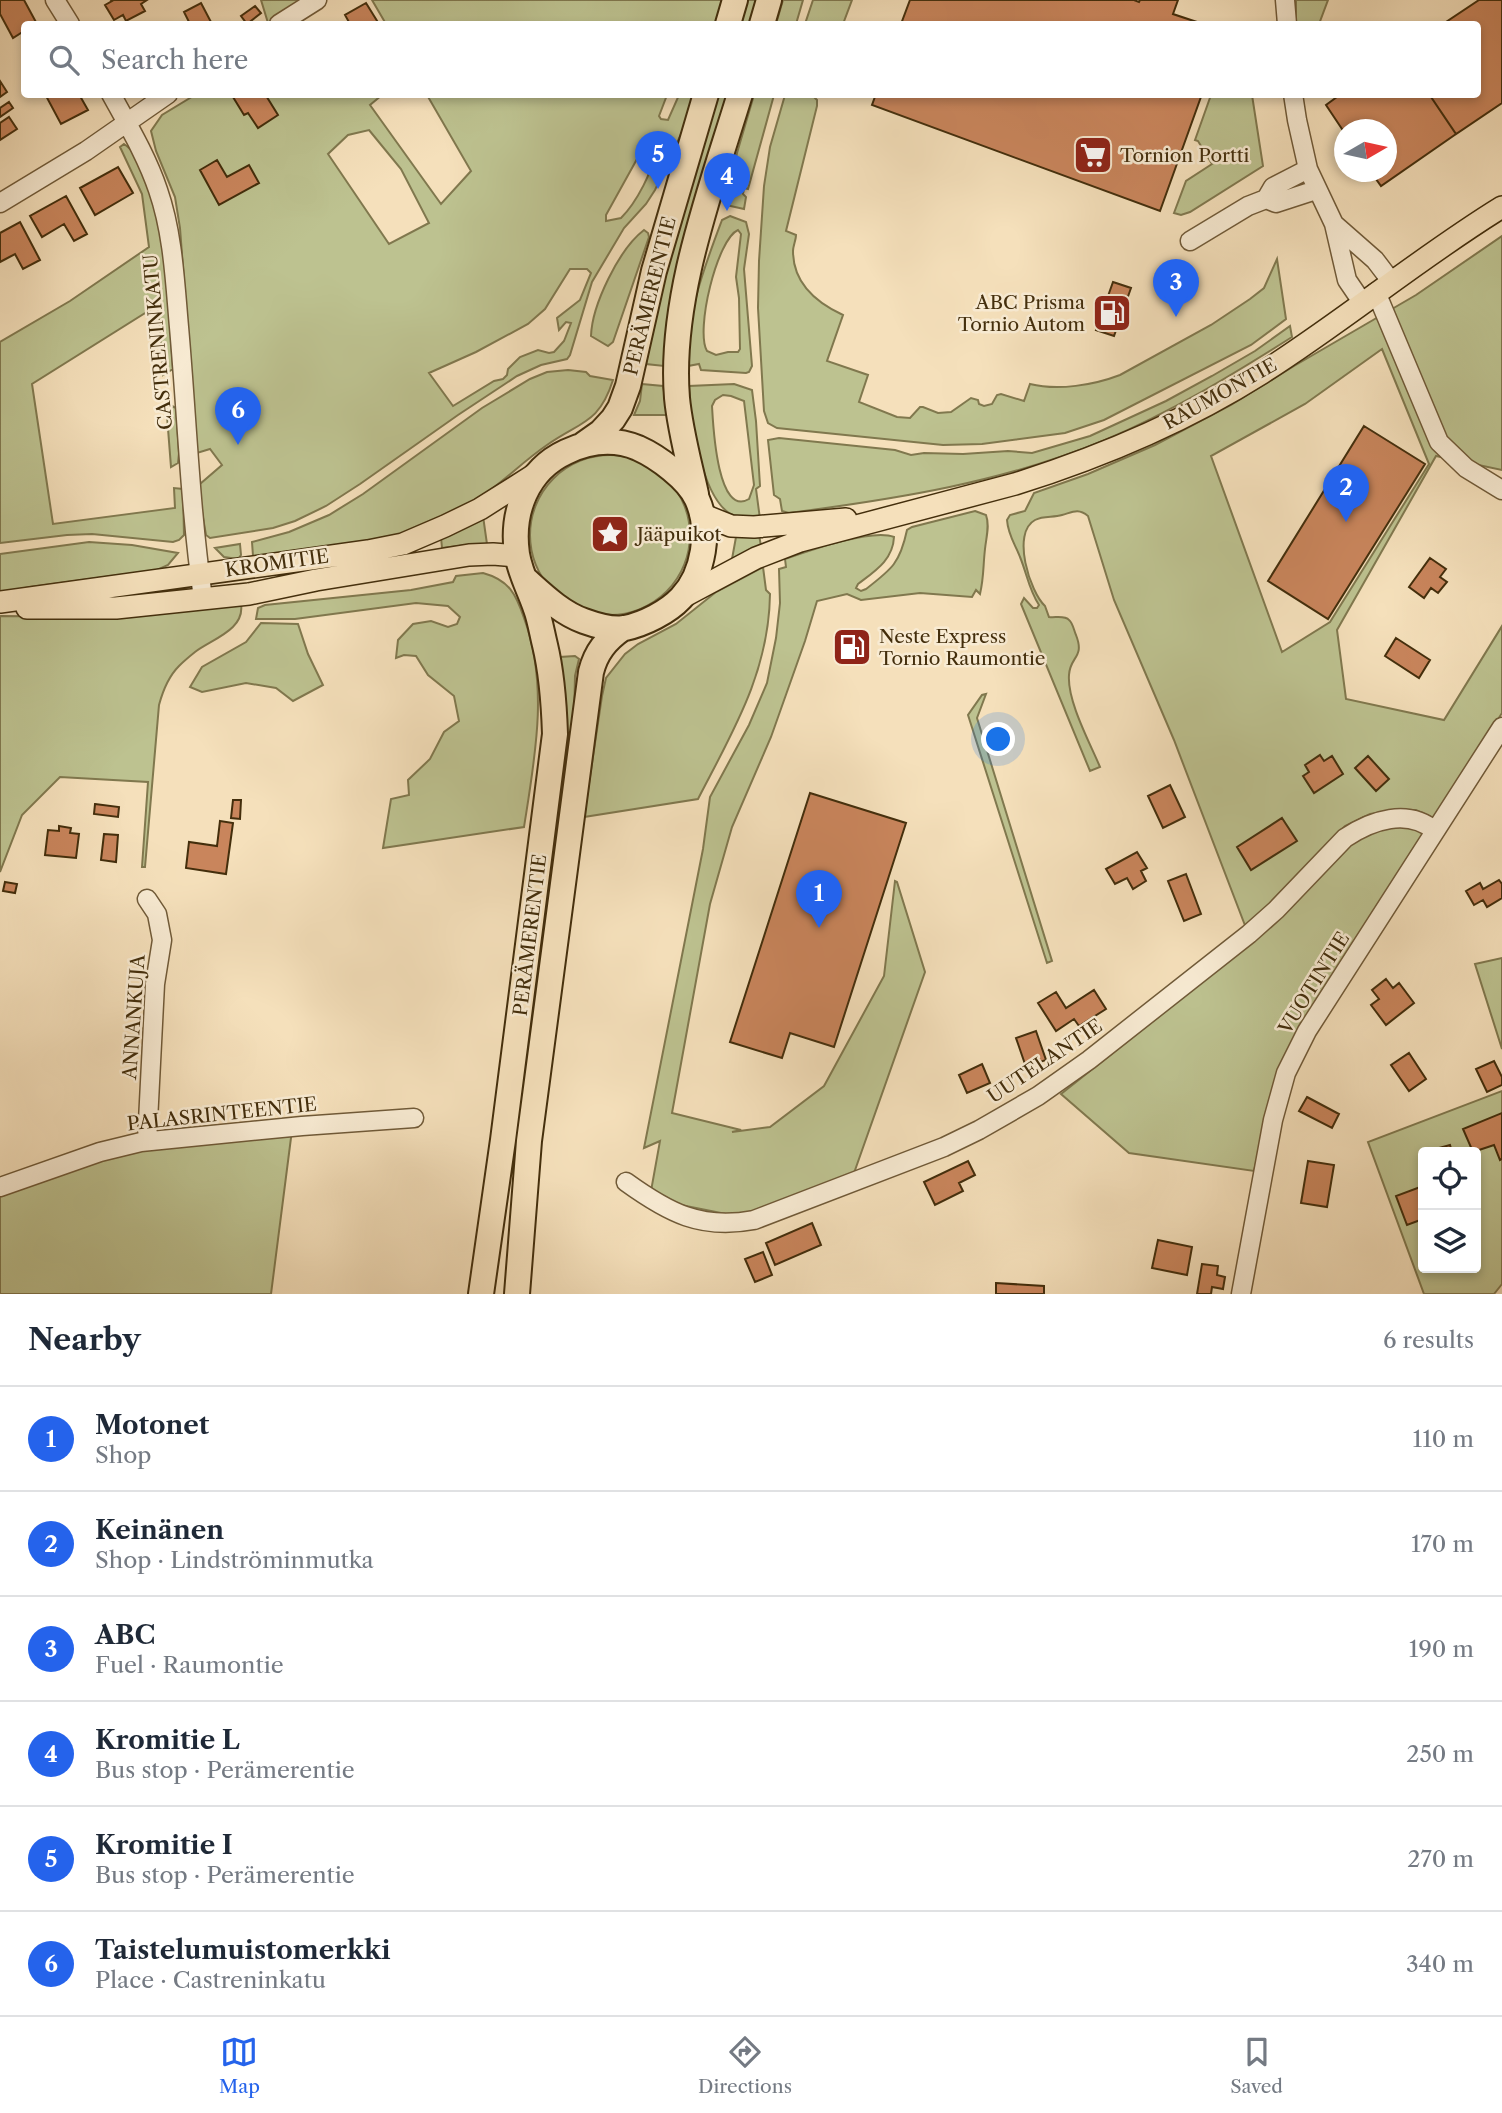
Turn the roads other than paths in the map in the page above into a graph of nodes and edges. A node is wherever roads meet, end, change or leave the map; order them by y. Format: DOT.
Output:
graph roads {
  1 [pos="55,0"];
  2 [pos="317,0"];
  3 [pos="735,0"];
  4 [pos="769,0"];
  5 [pos="1285,0"];
  6 [pos="68,21"];
  7 [pos="284,21"];
  8 [pos="729,21"];
  9 [pos="763,21"];
  10 [pos="1287,21"];
  11 [pos="113,98"];
  12 [pos="162,98"];
  13 [pos="705,98"];
  14 [pos="739,98"];
  15 [pos="1294,98"];
  16 [pos="127,121"];
  17 [pos="1308,169"];
  18 [pos="1316,190"];
  19 [pos="1266,199"];
  20 [pos="0,203"];
  21 [pos="1502,206"];
  22 [pos="1334,224"];
  23 [pos="1189,242"];
  24 [pos="1376,292"];
  25 [pos="583,444"];
  26 [pos="537,473"];
  27 [pos="1502,490"];
  28 [pos="699,506"];
  29 [pos="904,513"];
  30 [pos="521,567"];
  31 [pos="199,574"];
  32 [pos="203,598"];
  33 [pos="681,598"];
  34 [pos="0,601"];
  35 [pos="0,608"];
  36 [pos="623,628"];
  37 [pos="1502,727"];
  38 [pos="1435,831"];
  39 [pos="147,899"];
  40 [pos="414,1118"];
  41 [pos="147,1141"];
  42 [pos="626,1182"];
  43 [pos="0,1186"];
  44 [pos="481,1294"];
  45 [pos="517,1294"];
  46 [pos="1241,1294"];
  1 -- 6 [label="street"];
  2 -- 7 [label="street"];
  3 -- 8 [label="highway"];
  4 -- 9 [label="highway"];
  5 -- 10 [label="street"];
  11 -- 16 [label="street, CASTRENINKATU"];
  12 -- 16 [label="street"];
  13 -- 25 [label="highway, PERÄMERENTIE"];
  14 -- 28 [label="highway, PERÄMERENTIE"];
  15 -- 17 [label="street"];
  16 -- 20 [label="street"];
  16 -- 31 [label="street, CASTRENINKATU"];
  17 -- 18 [label="street"];
  17 -- 19 [label="street"];
  18 -- 19 [label="street"];
  18 -- 22 [label="street"];
  19 -- 23 [label="street"];
  21 -- 24 [label="main road, RAUMONTIE"];
  22 -- 24 [label="street"];
  22 -- 24 [label="street"];
  24 -- 27 [label="street"];
  24 -- 29 [label="main road, RAUMONTIE"];
  25 -- 26 [label="highway"];
  25 -- 28 [label="highway"];
  26 -- 30 [label="highway"];
  26 -- 31 [label="main road, KROMITIE"];
  28 -- 29 [label="main road, RAUMONTIE"];
  28 -- 33 [label="highway"];
  29 -- 33 [label="main road, RAUMONTIE"];
  30 -- 32 [label="main road, KROMITIE"];
  30 -- 36 [label="highway"];
  30 -- 44 [label="highway, PERÄMERENTIE"];
  31 -- 32 [label="street, CASTRENINKATU"];
  31 -- 34 [label="main road, KROMITIE"];
  32 -- 35 [label="main road, KROMITIE"];
  33 -- 36 [label="highway"];
  36 -- 45 [label="highway, PERÄMERENTIE"];
  37 -- 38 [label="street, VUOTINTIE"];
  38 -- 42 [label="street, UUTELANTIE"];
  38 -- 46 [label="street, VUOTINTIE"];
  39 -- 41 [label="street, ANNANKUJA"];
  40 -- 41 [label="street, PALASRINTEENTIE"];
  41 -- 43 [label="street, PALASRINTEENTIE"];
}
